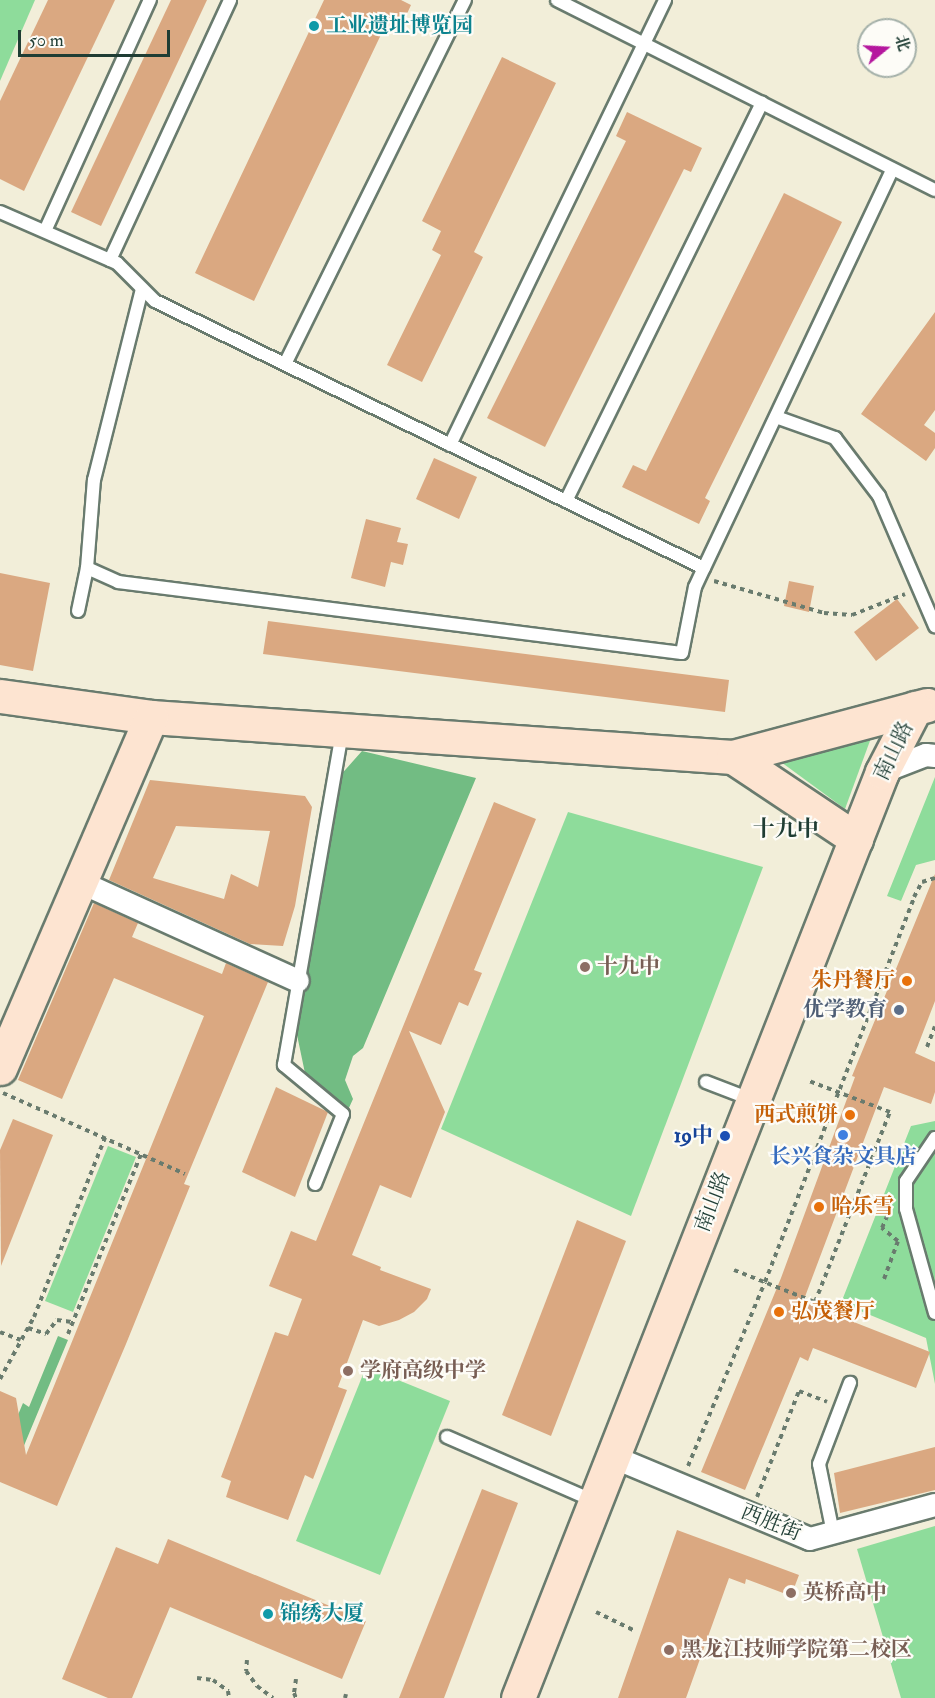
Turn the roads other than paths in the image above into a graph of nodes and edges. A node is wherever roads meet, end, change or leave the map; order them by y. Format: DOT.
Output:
graph roads {
  1 [pos="150,0"];
  2 [pos="230,0"];
  3 [pos="465,0"];
  4 [pos="557,0"];
  5 [pos="665,0"];
  6 [pos="644,44"];
  7 [pos="762,103"];
  8 [pos="893,169"];
  9 [pos="935,190"];
  10 [pos="0,212"];
  11 [pos="45,231"];
  12 [pos="110,260"];
  13 [pos="142,289"];
  14 [pos="285,364"];
  15 [pos="776,417"];
  16 [pos="450,445"];
  17 [pos="566,501"];
  18 [pos="87,568"];
  19 [pos="702,573"];
  20 [pos="78,611"];
  21 [pos="935,626"];
  22 [pos="0,696"];
  23 [pos="925,705"];
  24 [pos="151,717"];
  25 [pos="342,730"];
  26 [pos="935,756"];
  27 [pos="733,758"];
  28 [pos="882,772"];
  29 [pos="856,839"];
  30 [pos="80,882"];
  31 [pos="298,981"];
  32 [pos="0,1068"];
  33 [pos="706,1082"];
  34 [pos="753,1101"];
  35 [pos="935,1138"];
  36 [pos="315,1184"];
  37 [pos="935,1313"];
  38 [pos="850,1383"];
  39 [pos="447,1437"];
  40 [pos="613,1457"];
  41 [pos="596,1501"];
  42 [pos="935,1505"];
  43 [pos="833,1533"];
  44 [pos="518,1698"];
  1 -- 11 [label="lane"];
  2 -- 12 [label="lane"];
  3 -- 14 [label="lane"];
  4 -- 6 [label="lane"];
  5 -- 6 [label="lane"];
  6 -- 7 [label="lane"];
  6 -- 16 [label="lane"];
  7 -- 8 [label="lane"];
  7 -- 17 [label="lane"];
  8 -- 9 [label="lane"];
  8 -- 15 [label="lane"];
  10 -- 11 [label="lane"];
  11 -- 12 [label="lane"];
  12 -- 13 [label="lane"];
  13 -- 14 [label="lane"];
  13 -- 18 [label="lane"];
  14 -- 16 [label="lane"];
  15 -- 19 [label="lane"];
  15 -- 21 [label="lane"];
  16 -- 17 [label="lane"];
  17 -- 19 [label="lane"];
  18 -- 19 [label="lane"];
  18 -- 20 [label="lane"];
  22 -- 24 [label="street"];
  23 -- 27 [label="street"];
  23 -- 28 [label="street, 南山路"];
  24 -- 25 [label="street"];
  24 -- 30 [label="street"];
  25 -- 27 [label="street"];
  25 -- 31 [label="lane"];
  26 -- 28 [label="street"];
  27 -- 29 [label="street"];
  28 -- 29 [label="street, 南山路"];
  29 -- 34 [label="street, 南山路"];
  30 -- 31 [label="street"];
  30 -- 32 [label="street"];
  31 -- 36 [label="lane"];
  33 -- 34 [label="lane"];
  34 -- 40 [label="street, 南山路"];
  35 -- 37 [label="lane"];
  38 -- 43 [label="lane"];
  39 -- 41 [label="lane"];
  40 -- 41 [label="street, 南山路"];
  40 -- 43 [label="street, 西胜街"];
  41 -- 44 [label="street, 南山路"];
  42 -- 43 [label="street, 西胜街"];
}
